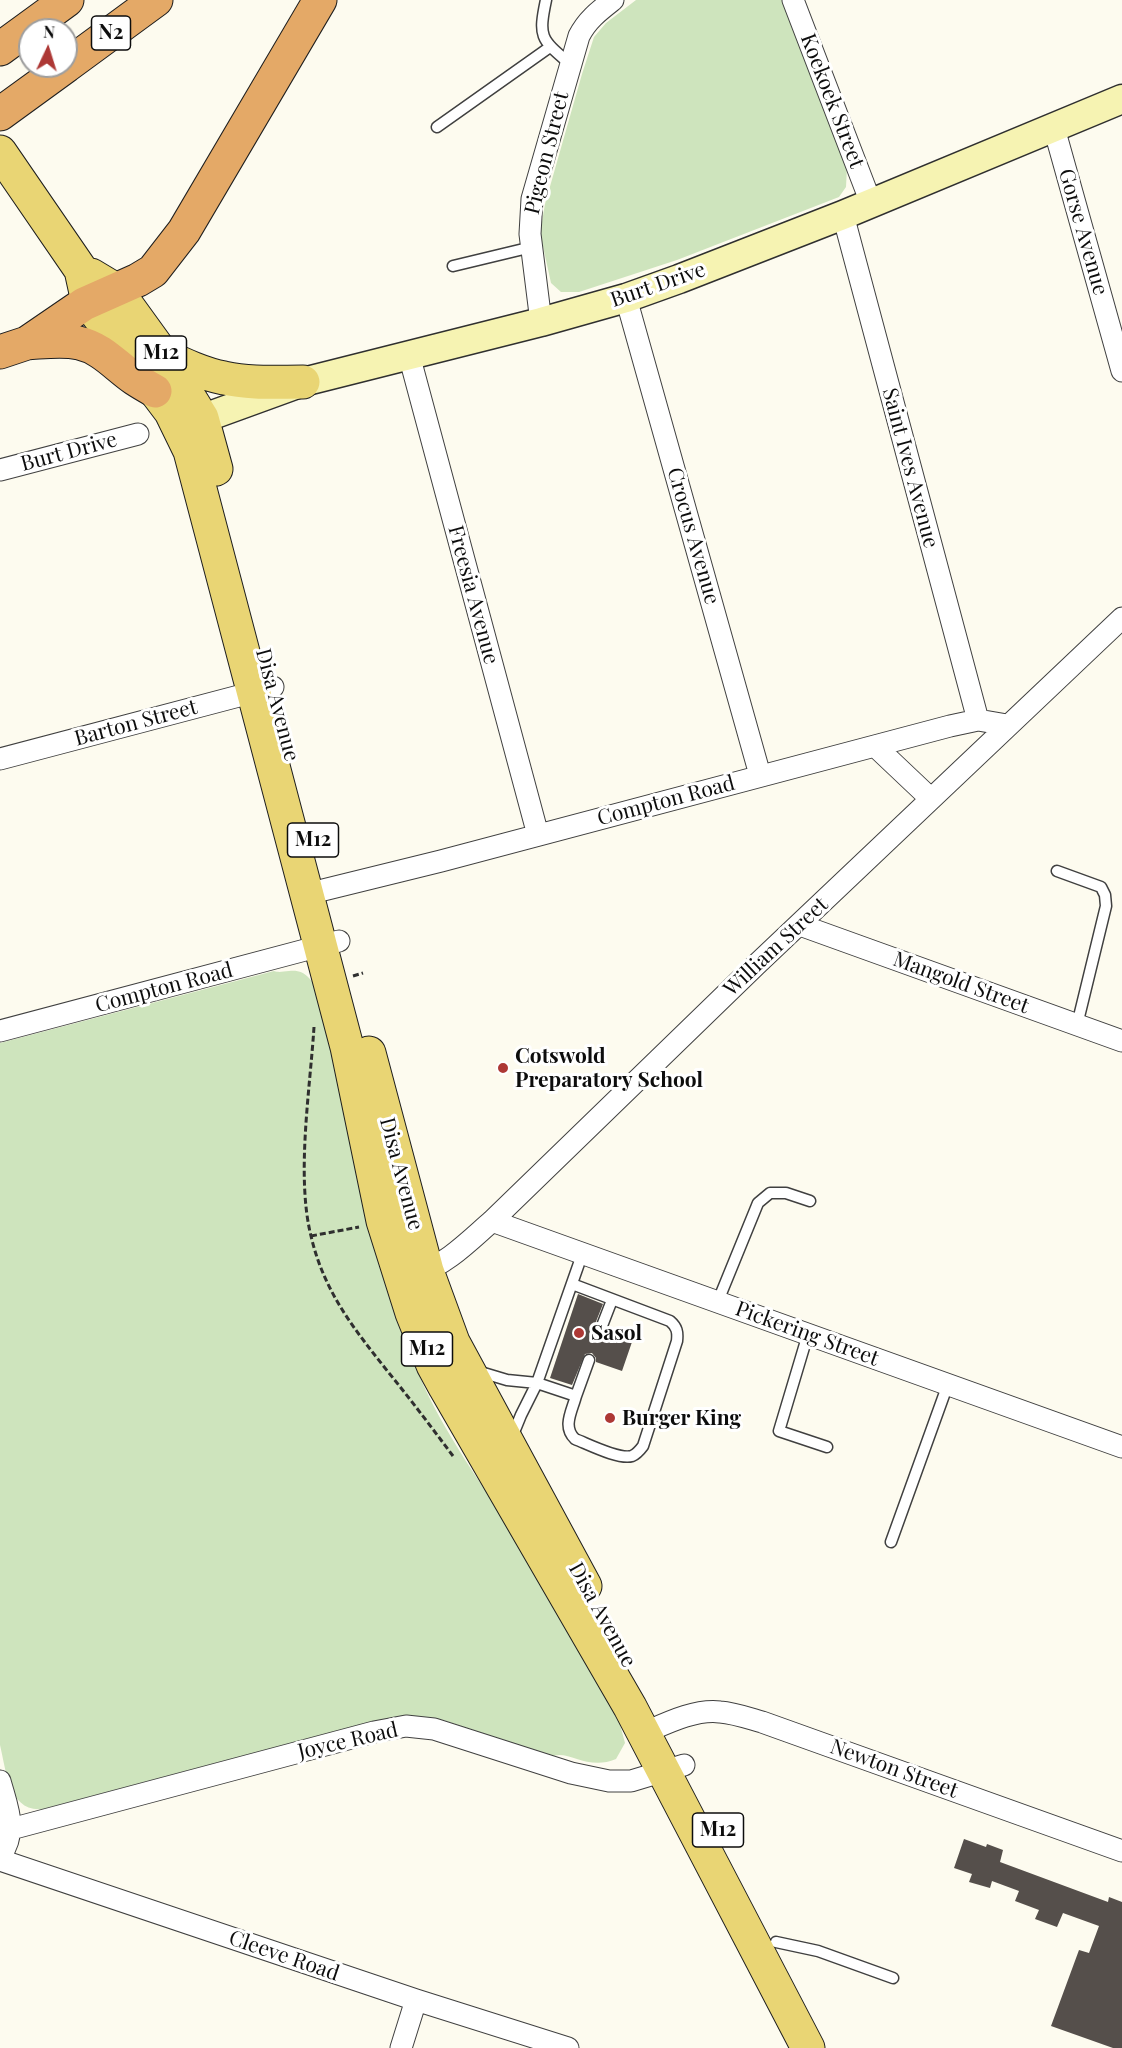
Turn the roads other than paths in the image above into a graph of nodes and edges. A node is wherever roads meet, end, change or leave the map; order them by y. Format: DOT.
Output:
graph roads {
  1 [pos="67,0"];
  2 [pos="156,0"];
  3 [pos="320,0"];
  4 [pos="546,0"];
  5 [pos="614,0"];
  6 [pos="793,0"];
  7 [pos="550,47"];
  8 [pos="0,49"];
  9 [pos="78,57"];
  10 [pos="570,64"];
  11 [pos="50,78"];
  12 [pos="1122,99"];
  13 [pos="0,114"];
  14 [pos="437,127"];
  15 [pos="1054,128"];
  16 [pos="3,156"];
  17 [pos="870,203"];
  18 [pos="843,215"];
  19 [pos="532,247"];
  20 [pos="453,266"];
  21 [pos="102,296"];
  22 [pos="626,298"];
  23 [pos="541,322"];
  24 [pos="14,348"];
  25 [pos="163,355"];
  26 [pos="409,355"];
  27 [pos="1121,367"];
  28 [pos="303,382"];
  29 [pos="155,391"];
  30 [pos="191,423"];
  31 [pos="138,434"];
  32 [pos="0,470"];
  33 [pos="1119,626"];
  34 [pos="263,690"];
  35 [pos="978,720"];
  36 [pos="1007,725"];
  37 [pos="874,746"];
  38 [pos="0,759"];
  39 [pos="760,775"];
  40 [pos="931,800"];
  41 [pos="538,835"];
  42 [pos="1057,871"];
  43 [pos="317,892"];
  44 [pos="800,925"];
  45 [pos="329,944"];
  46 [pos="1077,1025"];
  47 [pos="0,1031"];
  48 [pos="1122,1041"];
  49 [pos="810,1201"];
  50 [pos="492,1221"];
  51 [pos="583,1252"];
  52 [pos="414,1275"];
  53 [pos="573,1284"];
  54 [pos="612,1300"];
  55 [pos="718,1301"];
  56 [pos="600,1331"];
  57 [pos="808,1334"];
  58 [pos="589,1360"];
  59 [pos="466,1365"];
  60 [pos="537,1383"];
  61 [pos="948,1384"];
  62 [pos="576,1396"];
  63 [pos="509,1445"];
  64 [pos="827,1447"];
  65 [pos="1122,1447"];
  66 [pos="891,1542"];
  67 [pos="653,1729"];
  68 [pos="674,1768"];
  69 [pos="0,1781"];
  70 [pos="11,1829"];
  71 [pos="1122,1851"];
  72 [pos="0,1859"];
  73 [pos="776,1942"];
  74 [pos="893,1978"];
  75 [pos="416,2000"];
  76 [pos="401,2048"];
  77 [pos="568,2048"];
  78 [pos="808,2048"];
  79 [pos="831,2048"];
  1 -- 8 [label="highway, N2"];
  2 -- 9 [label="highway, N2"];
  3 -- 21 [label="highway"];
  4 -- 7 [label="lane"];
  5 -- 10 [label="street, Pigeon Street"];
  6 -- 17 [label="street, Koekoek Street"];
  7 -- 10 [label="lane"];
  7 -- 14 [label="lane"];
  10 -- 19 [label="street, Pigeon Street"];
  11 -- 13 [label="highway, N2"];
  12 -- 15 [label="street, Burt Drive"];
  15 -- 17 [label="street, Burt Drive"];
  15 -- 27 [label="street, Gorse Avenue"];
  16 -- 21 [label="main road, Disa Avenue / M12"];
  17 -- 18 [label="street, Burt Drive"];
  18 -- 22 [label="street, Burt Drive"];
  18 -- 35 [label="street, Saint Ives Avenue"];
  19 -- 20 [label="lane"];
  19 -- 23 [label="street, Pigeon Street"];
  21 -- 24 [label="highway"];
  21 -- 25 [label="main road, Disa Avenue / M12"];
  21 -- 29 [label="main road, Disa Avenue / M12"];
  22 -- 23 [label="street, Burt Drive"];
  22 -- 39 [label="street, Crocus Avenue"];
  23 -- 26 [label="street, Burt Drive"];
  24 -- 29 [label="highway"];
  25 -- 28 [label="main road"];
  25 -- 30 [label="main road, Disa Avenue / M12"];
  26 -- 28 [label="street, Burt Drive"];
  26 -- 41 [label="street, Freesia Avenue"];
  28 -- 30 [label="street, Burt Drive"];
  29 -- 30 [label="main road, Disa Avenue / M12"];
  30 -- 34 [label="main road, Disa Avenue / M12"];
  31 -- 32 [label="street, Burt Drive"];
  33 -- 36 [label="street, William Street"];
  34 -- 38 [label="street, Barton Street"];
  34 -- 43 [label="main road, Disa Avenue / M12"];
  35 -- 36 [label="street, Compton Road"];
  35 -- 37 [label="street, Compton Road"];
  36 -- 40 [label="street, William Street"];
  37 -- 39 [label="street, Compton Road"];
  37 -- 40 [label="street"];
  39 -- 41 [label="street, Compton Road"];
  40 -- 44 [label="street, William Street"];
  41 -- 43 [label="street, Compton Road"];
  42 -- 46 [label="lane"];
  43 -- 45 [label="main road, Disa Avenue / M12"];
  44 -- 46 [label="street, Mangold Street"];
  44 -- 50 [label="street, William Street"];
  45 -- 47 [label="street, Compton Road"];
  45 -- 52 [label="main road, Disa Avenue / M12"];
  45 -- 52 [label="main road, Disa Avenue / M12"];
  46 -- 48 [label="street, Mangold Street"];
  49 -- 55 [label="lane"];
  50 -- 51 [label="street, Pickering Street"];
  50 -- 52 [label="street, William Street"];
  51 -- 53 [label="lane"];
  51 -- 55 [label="street, Pickering Street"];
  52 -- 59 [label="main road, Disa Avenue / M12"];
  52 -- 67 [label="main road, Disa Avenue / M12"];
  53 -- 54 [label="lane"];
  53 -- 60 [label="lane"];
  54 -- 56 [label="lane"];
  54 -- 62 [label="lane"];
  55 -- 57 [label="street, Pickering Street"];
  57 -- 61 [label="street, Pickering Street"];
  57 -- 64 [label="lane"];
  58 -- 62 [label="lane"];
  59 -- 60 [label="lane"];
  59 -- 63 [label="main road, Disa Avenue / M12"];
  60 -- 62 [label="lane"];
  60 -- 63 [label="lane"];
  61 -- 65 [label="street, Pickering Street"];
  61 -- 66 [label="lane"];
  63 -- 67 [label="main road, Disa Avenue / M12"];
  67 -- 68 [label="main road, Disa Avenue / M12"];
  67 -- 71 [label="street, Newton Street"];
  68 -- 70 [label="street, Joyce Road"];
  68 -- 73 [label="main road, Disa Avenue / M12"];
  68 -- 78 [label="main road, Disa Avenue / M12"];
  69 -- 70 [label="street"];
  70 -- 72 [label="street"];
  72 -- 75 [label="street, Cleeve Road"];
  73 -- 74 [label="lane"];
  73 -- 79 [label="main road, Disa Avenue / M12"];
  75 -- 76 [label="street"];
  75 -- 77 [label="street, Cleeve Road"];
}
